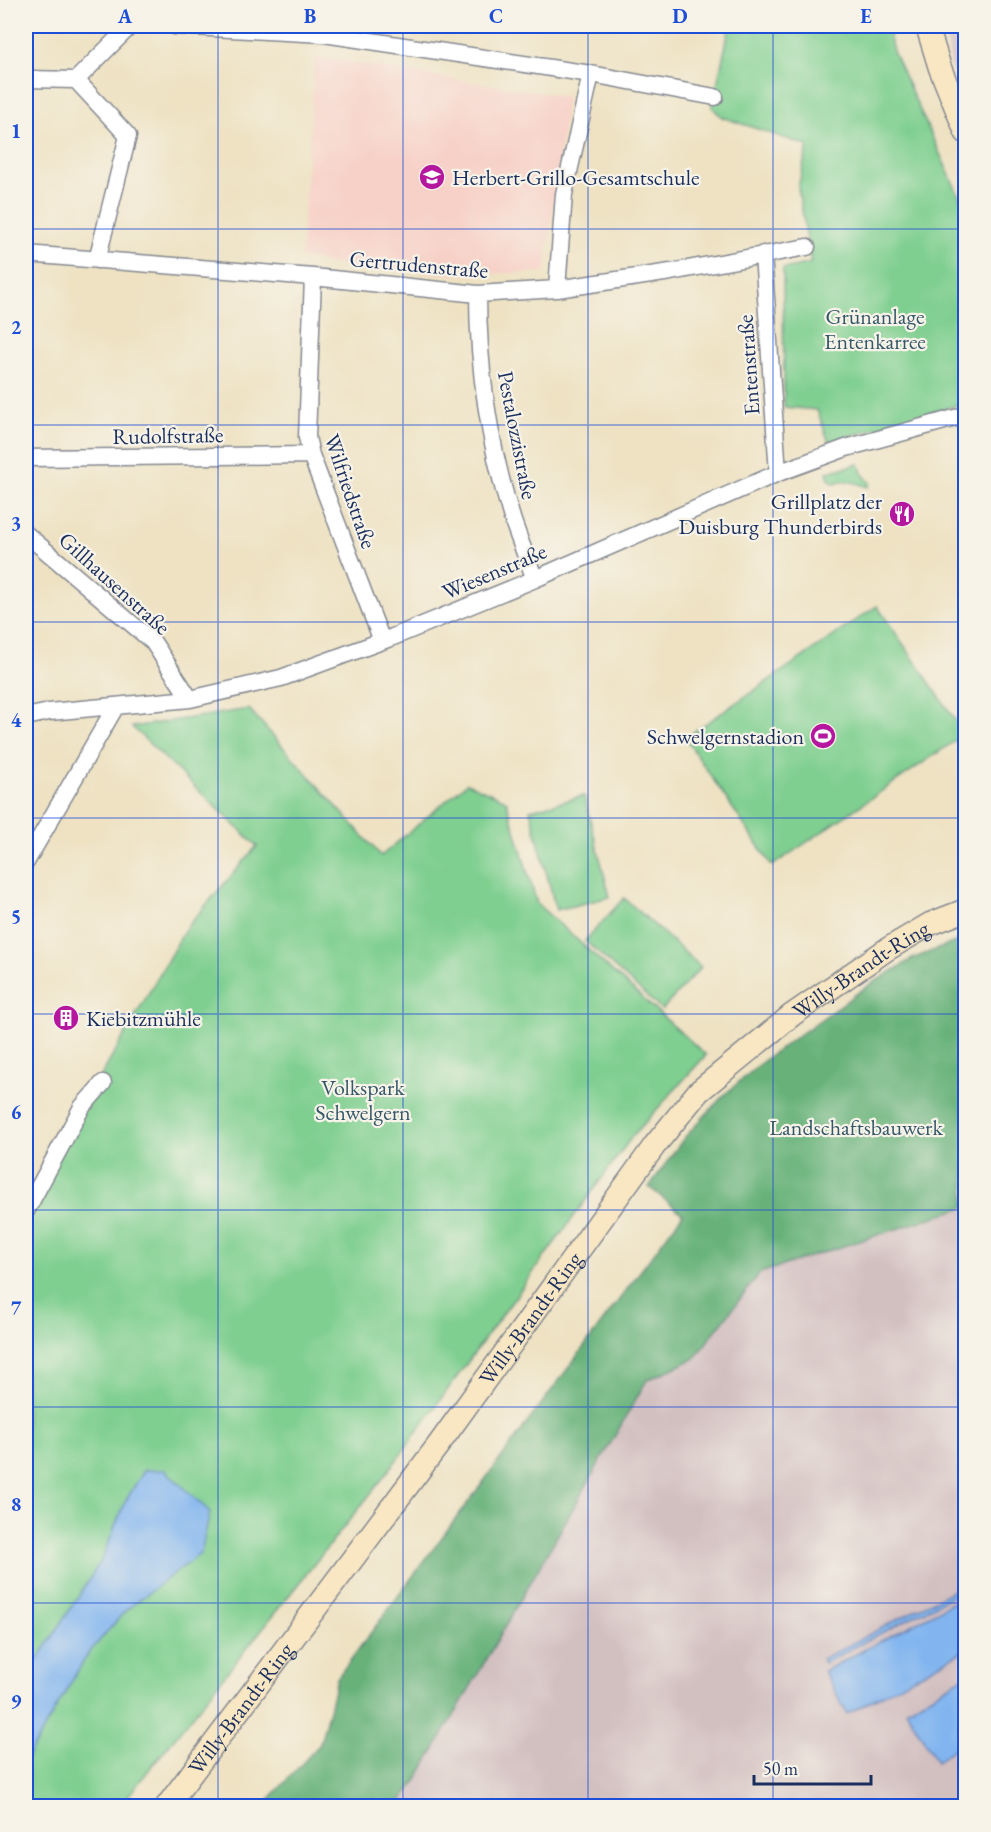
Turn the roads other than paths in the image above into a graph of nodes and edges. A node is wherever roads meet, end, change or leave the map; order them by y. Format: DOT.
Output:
graph roads {
  1 [pos="130,26"];
  2 [pos="174,26"];
  3 [pos="927,26"];
  4 [pos="324,30"];
  5 [pos="591,74"];
  6 [pos="26,79"];
  7 [pos="76,80"];
  8 [pos="715,98"];
  9 [pos="966,132"];
  10 [pos="807,247"];
  11 [pos="26,254"];
  12 [pos="763,254"];
  13 [pos="97,260"];
  14 [pos="313,277"];
  15 [pos="557,289"];
  16 [pos="478,294"];
  17 [pos="966,415"];
  18 [pos="311,455"];
  19 [pos="26,458"];
  20 [pos="778,473"];
  21 [pos="26,534"];
  22 [pos="535,579"];
  23 [pos="382,641"];
  24 [pos="190,699"];
  25 [pos="116,706"];
  26 [pos="26,717"];
  27 [pos="26,862"];
  28 [pos="966,910"];
  29 [pos="103,1083"];
  30 [pos="26,1209"];
  31 [pos="167,1806"];
  1 -- 7 [label="street"];
  2 -- 4 [label="street"];
  3 -- 9 [label="main road"];
  4 -- 5 [label="street"];
  5 -- 8 [label="street"];
  5 -- 15 [label="street"];
  6 -- 7 [label="street"];
  7 -- 13 [label="street"];
  10 -- 12 [label="street, Gertrudenstraße"];
  11 -- 13 [label="street, Gertrudenstraße"];
  12 -- 15 [label="street, Gertrudenstraße"];
  12 -- 20 [label="street, Entenstraße"];
  13 -- 14 [label="street, Gertrudenstraße"];
  14 -- 16 [label="street, Gertrudenstraße"];
  14 -- 18 [label="street, Wilfriedstraße"];
  15 -- 16 [label="street, Gertrudenstraße"];
  16 -- 22 [label="street, Pestalozzistraße"];
  17 -- 20 [label="street, Wiesenstraße"];
  18 -- 19 [label="street, Rudolfstraße"];
  18 -- 23 [label="street, Wilfriedstraße"];
  20 -- 22 [label="street, Wiesenstraße"];
  21 -- 24 [label="street, Gillhausenstraße"];
  22 -- 23 [label="street, Wiesenstraße"];
  23 -- 24 [label="street, Wiesenstraße"];
  24 -- 25 [label="street, Wiesenstraße"];
  25 -- 26 [label="street, Wiesenstraße"];
  25 -- 27 [label="street"];
  28 -- 31 [label="main road, Willy-Brandt-Ring"];
  29 -- 30 [label="street"];
}
